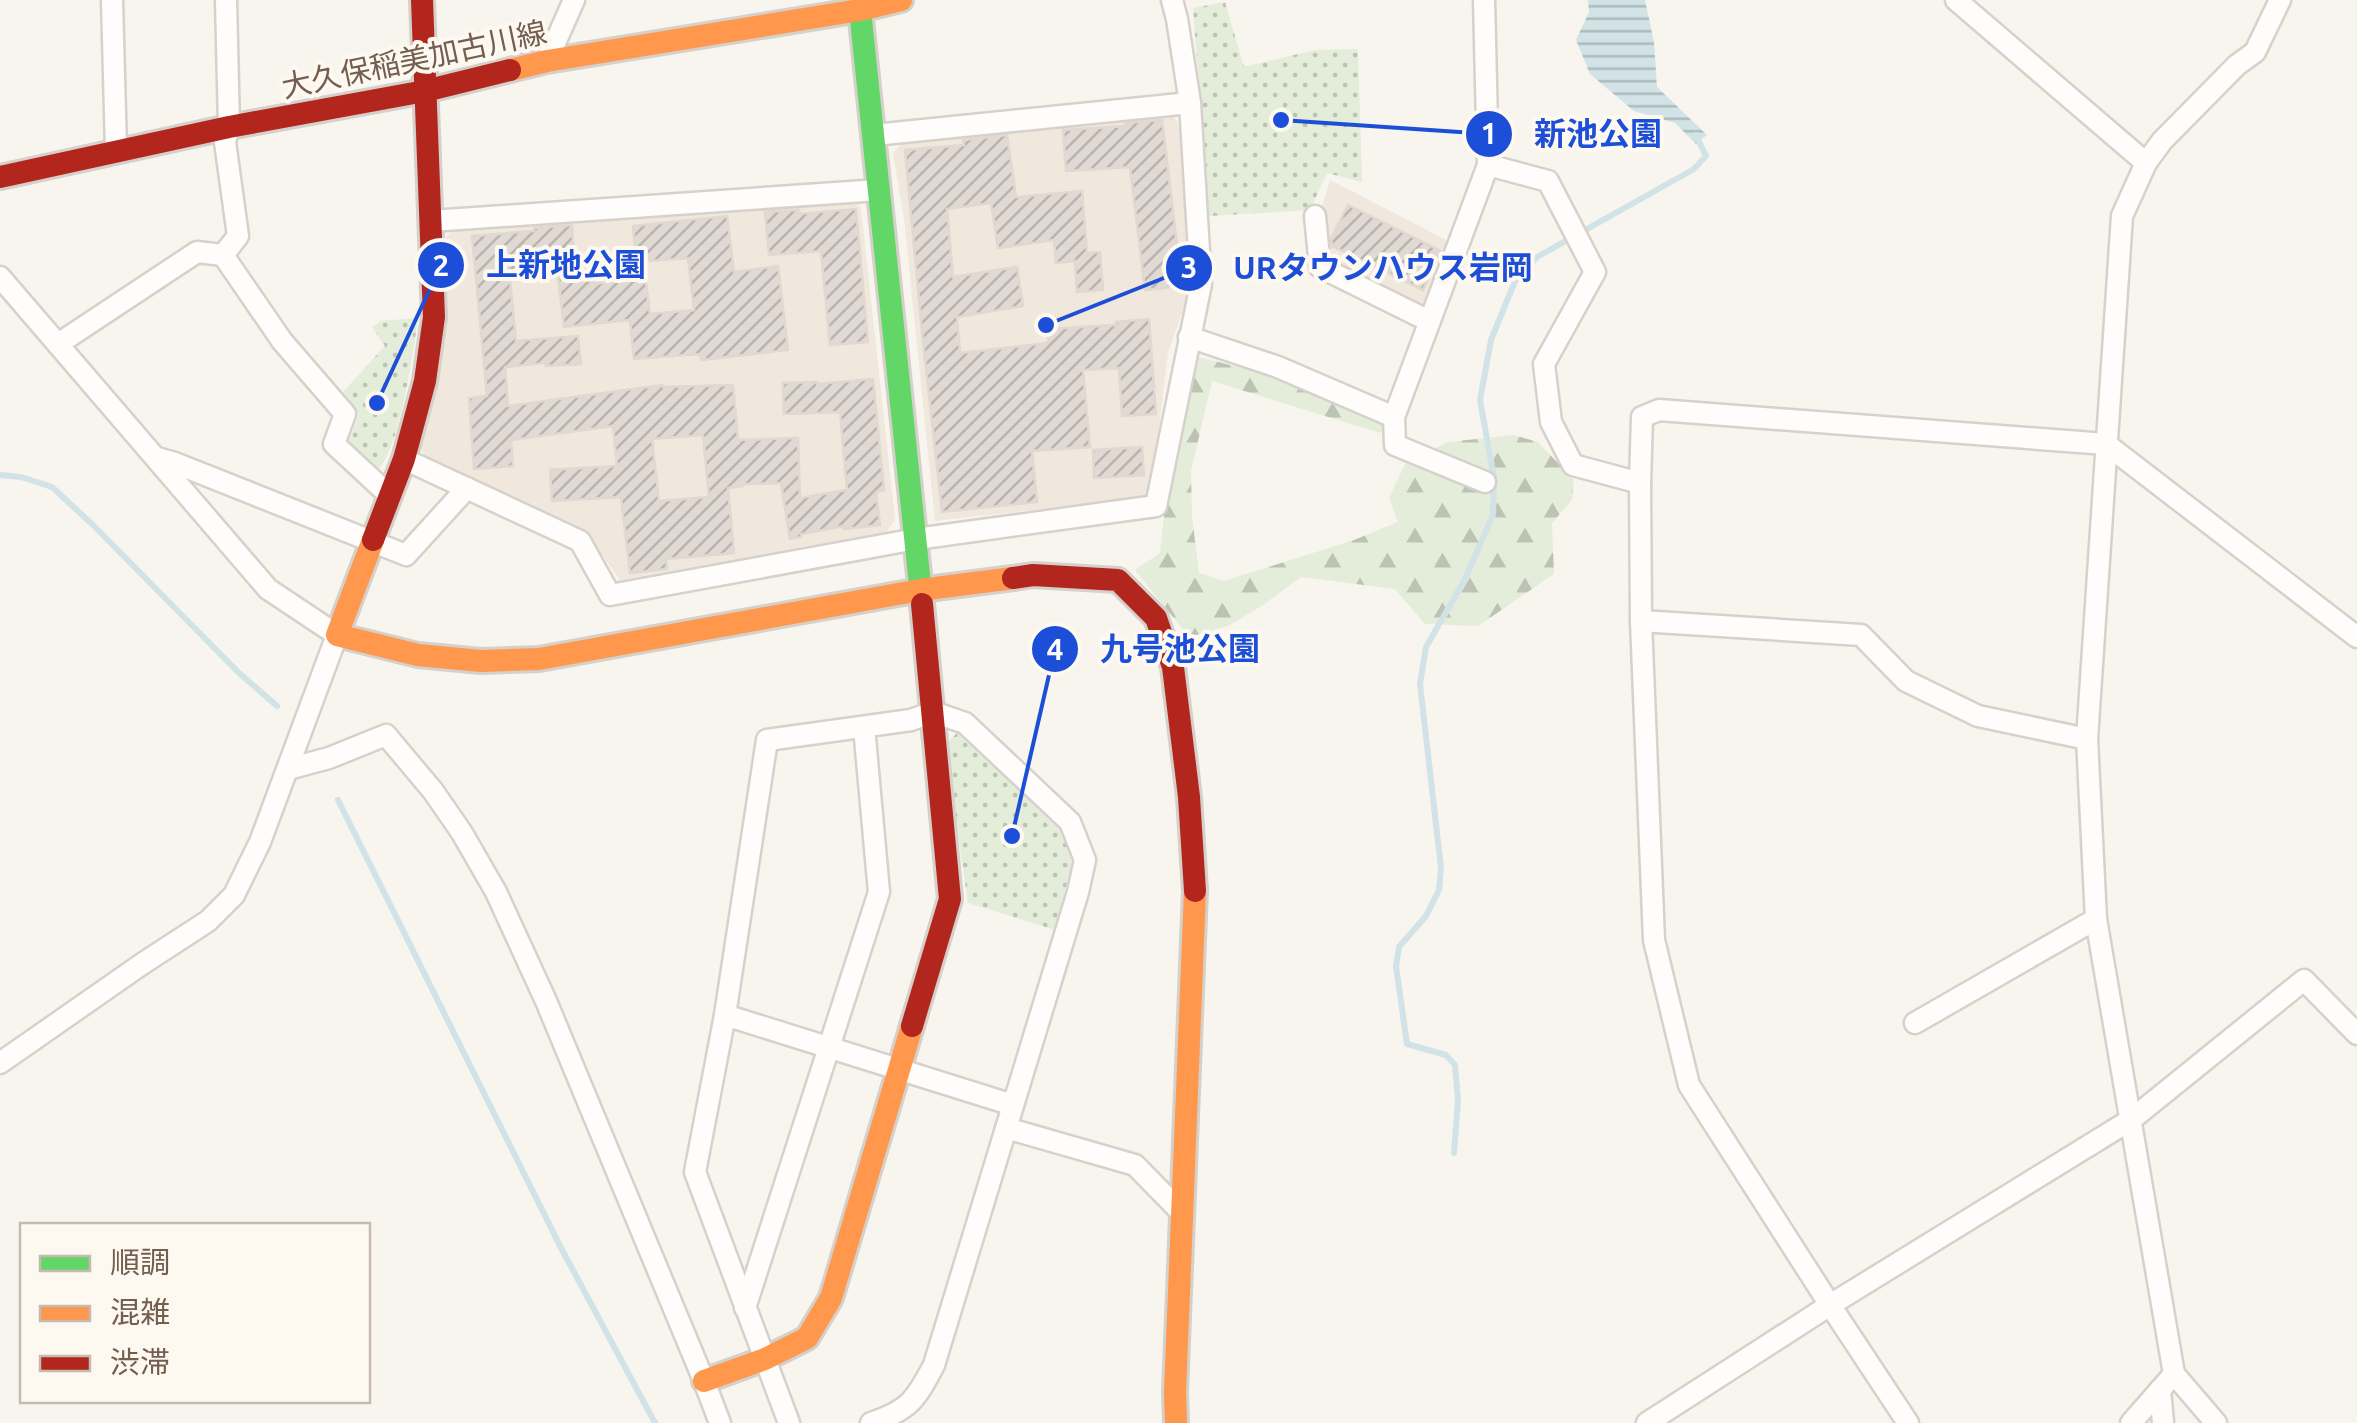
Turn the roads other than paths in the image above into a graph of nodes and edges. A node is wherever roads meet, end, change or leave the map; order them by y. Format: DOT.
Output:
graph roads {
  1 [pos="112,0"];
  2 [pos="226,0"];
  3 [pos="422,0"];
  4 [pos="574,0"];
  5 [pos="901,0"];
  6 [pos="1172,0"];
  7 [pos="1484,0"];
  8 [pos="1956,0"];
  9 [pos="2280,0"];
  10 [pos="809,8"];
  11 [pos="860,10"];
  12 [pos="548,61"];
  13 [pos="425,91"];
  14 [pos="1190,103"];
  15 [pos="228,127"];
  16 [pos="874,134"];
  17 [pos="116,151"];
  18 [pos="2146,163"];
  19 [pos="1488,165"];
  20 [pos="0,176"];
  21 [pos="879,190"];
  22 [pos="1315,216"];
  23 [pos="431,221"];
  24 [pos="223,254"];
  25 [pos="0,278"];
  26 [pos="1429,321"];
  27 [pos="1188,338"];
  28 [pos="58,344"];
  29 [pos="1394,417"];
  30 [pos="2106,444"];
  31 [pos="156,458"];
  32 [pos="404,460"];
  33 [pos="1485,482"];
  34 [pos="1640,483"];
  35 [pos="467,488"];
  36 [pos="389,494"];
  37 [pos="916,539"];
  38 [pos="372,542"];
  39 [pos="920,590"];
  40 [pos="1641,621"];
  41 [pos="337,635"];
  42 [pos="2357,637"];
  43 [pos="933,712"];
  44 [pos="864,727"];
  45 [pos="2087,739"];
  46 [pos="288,769"];
  47 [pos="2096,919"];
  48 [pos="725,1014"];
  49 [pos="1914,1023"];
  50 [pos="2357,1034"];
  51 [pos="829,1047"];
  52 [pos="0,1063"];
  53 [pos="899,1071"];
  54 [pos="1013,1105"];
  55 [pos="2132,1119"];
  56 [pos="1006,1128"];
  57 [pos="1182,1213"];
  58 [pos="1830,1306"];
  59 [pos="746,1308"];
  60 [pos="765,1359"];
  61 [pos="704,1381"];
  62 [pos="2167,1382"];
  63 [pos="720,1423"];
  64 [pos="789,1423"];
  65 [pos="871,1423"];
  66 [pos="1176,1423"];
  67 [pos="1647,1423"];
  68 [pos="1908,1423"];
  69 [pos="2131,1423"];
  70 [pos="2164,1423"];
  71 [pos="2216,1423"];
  1 -- 17 [label="street"];
  2 -- 15 [label="street"];
  3 -- 13 [label="street"];
  4 -- 12 [label="street"];
  5 -- 11 [label="street, 大久保稲美加古川線"];
  6 -- 14 [label="street"];
  7 -- 19 [label="street"];
  8 -- 18 [label="street"];
  9 -- 18 [label="street"];
  10 -- 11 [label="street, 大久保稲美加古川線"];
  10 -- 12 [label="street, 大久保稲美加古川線"];
  11 -- 16 [label="street"];
  12 -- 13 [label="street, 大久保稲美加古川線"];
  13 -- 15 [label="street, 大久保稲美加古川線"];
  13 -- 23 [label="street"];
  14 -- 16 [label="street"];
  14 -- 27 [label="street"];
  15 -- 17 [label="street, 大久保稲美加古川線"];
  15 -- 24 [label="street"];
  16 -- 21 [label="street"];
  17 -- 20 [label="street, 大久保稲美加古川線"];
  18 -- 30 [label="street"];
  19 -- 26 [label="street"];
  19 -- 34 [label="street"];
  21 -- 23 [label="street"];
  21 -- 37 [label="street"];
  22 -- 26 [label="street"];
  23 -- 32 [label="street"];
  24 -- 28 [label="street"];
  24 -- 36 [label="street"];
  25 -- 28 [label="street"];
  26 -- 29 [label="street"];
  27 -- 29 [label="street"];
  27 -- 37 [label="street"];
  28 -- 31 [label="street"];
  29 -- 33 [label="street"];
  30 -- 34 [label="street"];
  30 -- 42 [label="street"];
  30 -- 45 [label="street"];
  31 -- 38 [label="street"];
  31 -- 41 [label="street"];
  32 -- 35 [label="street"];
  32 -- 36 [label="street"];
  34 -- 40 [label="street"];
  35 -- 37 [label="street"];
  35 -- 38 [label="street"];
  36 -- 38 [label="street"];
  37 -- 39 [label="street"];
  38 -- 41 [label="street"];
  39 -- 41 [label="street"];
  39 -- 43 [label="street"];
  39 -- 57 [label="street"];
  40 -- 45 [label="street"];
  40 -- 58 [label="street"];
  41 -- 46 [label="street"];
  43 -- 44 [label="street"];
  43 -- 53 [label="street"];
  43 -- 54 [label="street"];
  44 -- 48 [label="street"];
  44 -- 51 [label="street"];
  45 -- 47 [label="street"];
  46 -- 52 [label="street"];
  46 -- 61 [label="street"];
  47 -- 49 [label="street"];
  47 -- 55 [label="street"];
  48 -- 51 [label="street"];
  48 -- 59 [label="street"];
  50 -- 55 [label="street"];
  51 -- 53 [label="street"];
  51 -- 59 [label="street"];
  53 -- 54 [label="street"];
  53 -- 60 [label="street"];
  54 -- 56 [label="street"];
  55 -- 58 [label="street"];
  55 -- 62 [label="street"];
  56 -- 57 [label="street"];
  56 -- 65 [label="street"];
  57 -- 66 [label="street"];
  58 -- 67 [label="street"];
  58 -- 68 [label="street"];
  59 -- 60 [label="street"];
  60 -- 61 [label="street"];
  60 -- 64 [label="street"];
  61 -- 63 [label="street"];
  62 -- 69 [label="street"];
  62 -- 70 [label="street"];
  62 -- 71 [label="street"];
}
